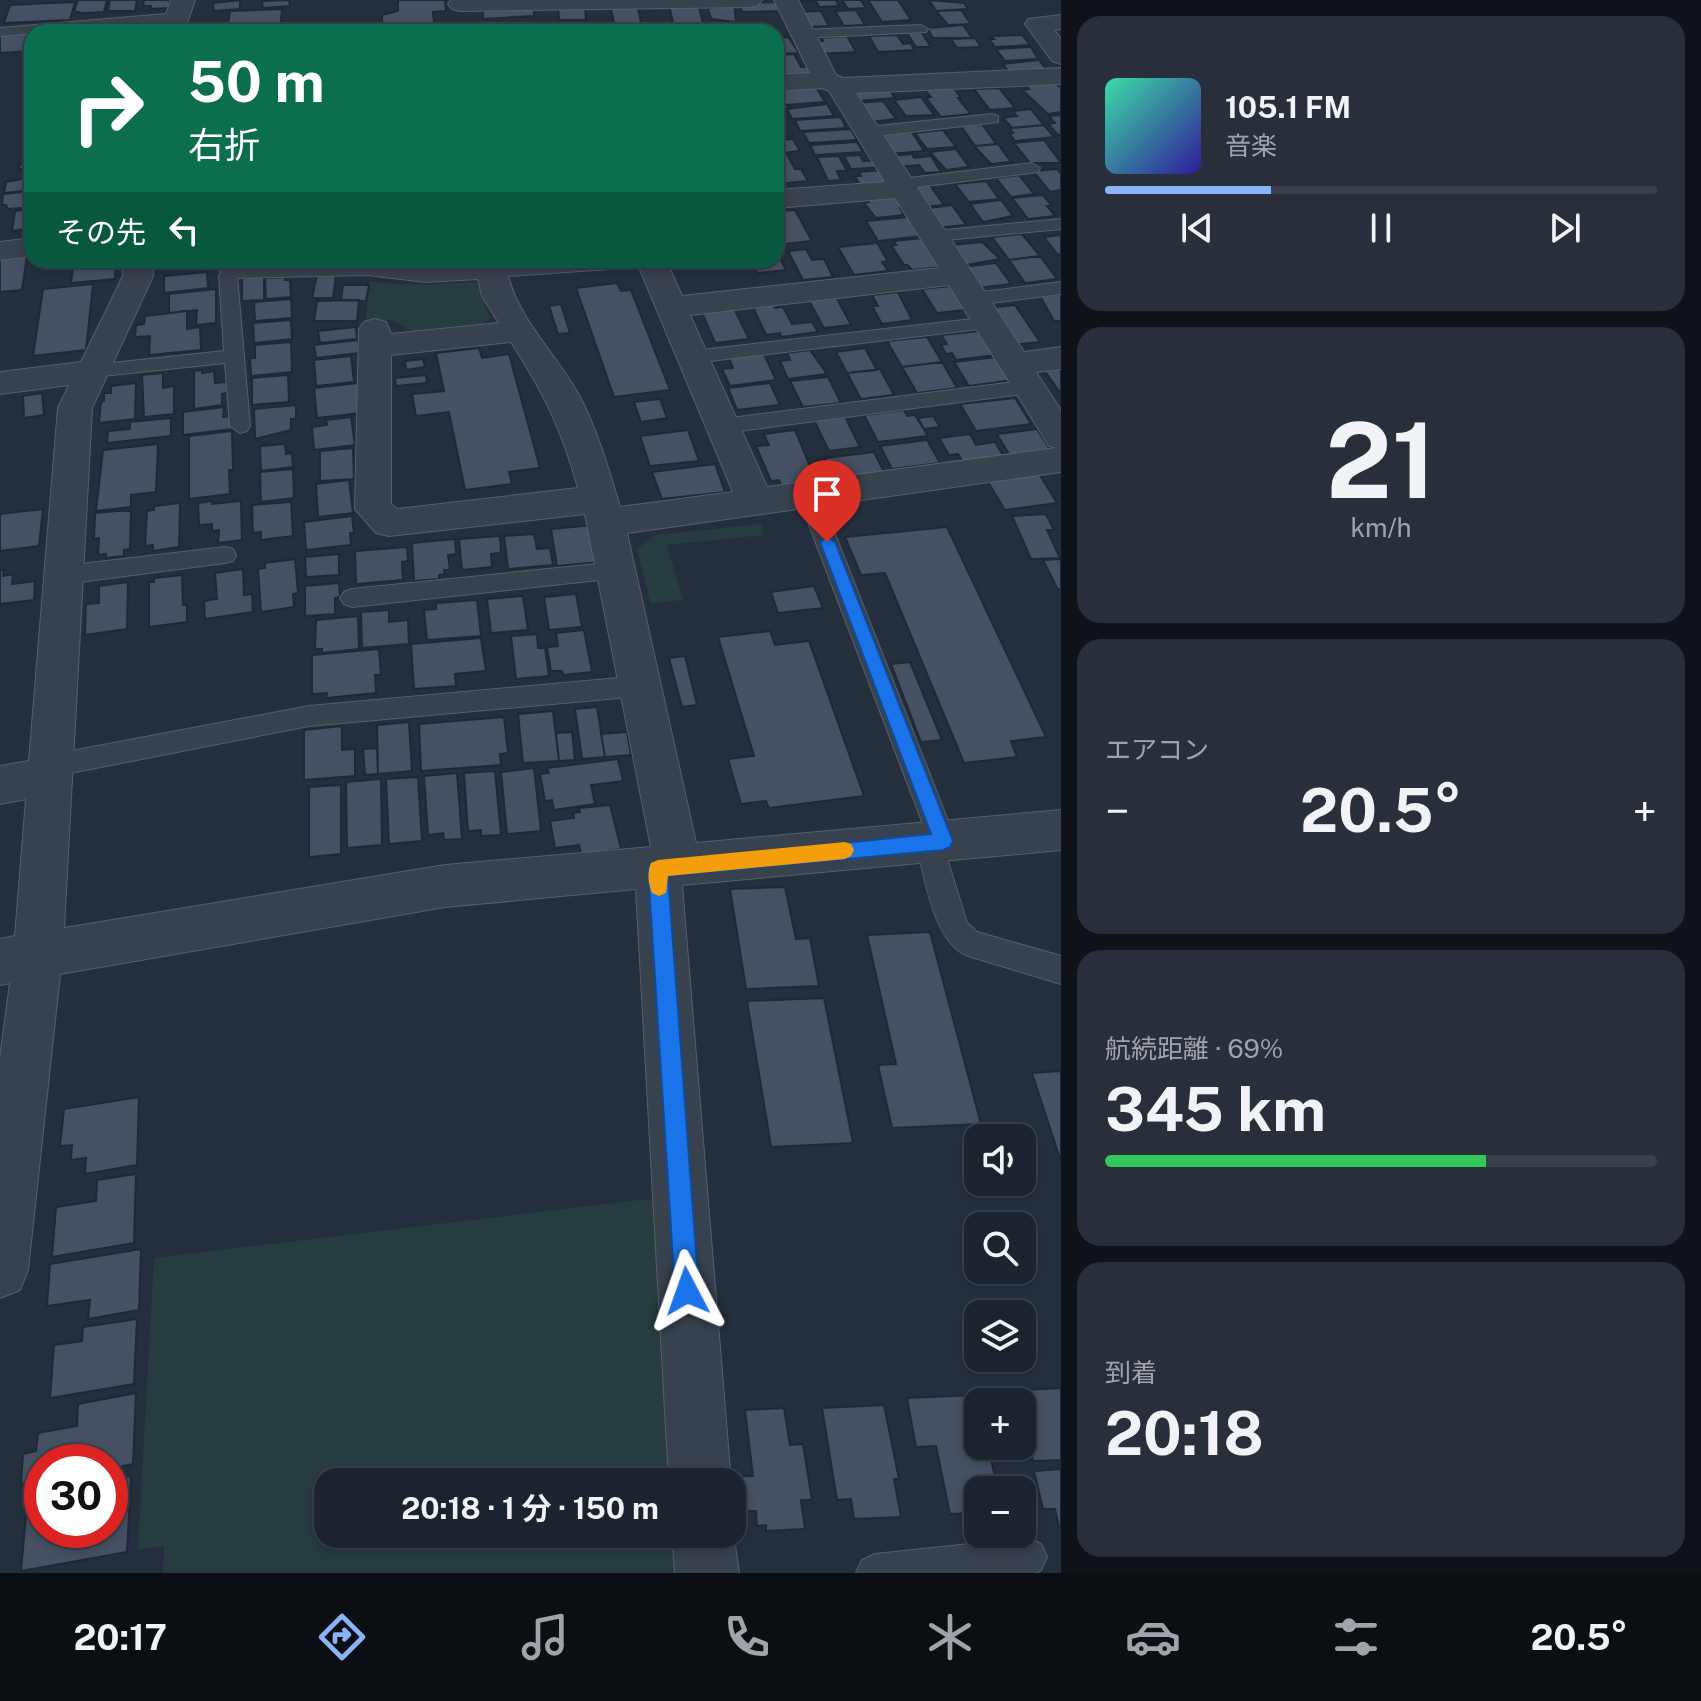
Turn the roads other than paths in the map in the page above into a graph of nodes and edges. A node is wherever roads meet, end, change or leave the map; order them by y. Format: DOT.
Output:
graph roads {
  1 [pos="750,0"];
  2 [pos="786,0"];
  3 [pos="1018,0"];
  4 [pos="460,2"];
  5 [pos="178,16"];
  6 [pos="1049,23"];
  7 [pos="89,24"];
  8 [pos="462,24"];
  9 [pos="921,29"];
  10 [pos="24,30"];
  11 [pos="0,32"];
  12 [pos="789,33"];
  13 [pos="1061,56"];
  14 [pos="1061,76"];
  15 [pos="784,83"];
  16 [pos="832,83"];
  17 [pos="992,119"];
  18 [pos="868,132"];
  19 [pos="1032,168"];
  20 [pos="903,187"];
  21 [pos="784,198"];
  22 [pos="1061,224"];
  23 [pos="935,236"];
  24 [pos="24,248"];
  25 [pos="0,251"];
  26 [pos="138,268"];
  27 [pos="278,268"];
  28 [pos="384,268"];
  29 [pos="461,268"];
  30 [pos="490,268"];
  31 [pos="654,268"];
  32 [pos="234,269"];
  33 [pos="1061,288"];
  34 [pos="975,299"];
  35 [pos="671,307"];
  36 [pos="519,331"];
  37 [pos="233,356"];
  38 [pos="693,357"];
  39 [pos="1061,358"];
  40 [pos="93,371"];
  41 [pos="1023,376"];
  42 [pos="0,383"];
  43 [pos="240,426"];
  44 [pos="723,426"];
  45 [pos="1059,444"];
  46 [pos="809,496"];
  47 [pos="756,503"];
  48 [pos="603,511"];
  49 [pos="225,555"];
  50 [pos="617,570"];
  51 [pos="64,575"];
  52 [pos="352,598"];
  53 [pos="641,686"];
  54 [pos="50,771"];
  55 [pos="0,785"];
  56 [pos="1061,830"];
  57 [pos="936,842"];
  58 [pos="668,867"];
  59 [pos="19,958"];
  60 [pos="1061,970"];
  61 [pos="5,1178"];
  62 [pos="0,1270"];
  63 [pos="699,1468"];
  64 [pos="705,1548"];
  65 [pos="1028,1557"];
  66 [pos="707,1573"];
  67 [pos="875,1573"];
  1 -- 4 [label="street"];
  2 -- 12 [label="street"];
  3 -- 6 [label="street"];
  4 -- 8 [label="street"];
  5 -- 7 [label="lane"];
  6 -- 13 [label="street"];
  9 -- 12 [label="lane"];
  10 -- 11 [label="lane"];
  12 -- 16 [label="street"];
  14 -- 16 [label="street"];
  15 -- 16 [label="street"];
  16 -- 18 [label="street"];
  17 -- 18 [label="lane"];
  18 -- 20 [label="street"];
  19 -- 20 [label="lane"];
  20 -- 21 [label="street"];
  20 -- 23 [label="street"];
  22 -- 23 [label="lane"];
  23 -- 34 [label="street"];
  24 -- 25 [label="street"];
  26 -- 40 [label="street"];
  27 -- 32 [label="street"];
  28 -- 29 [label="street"];
  30 -- 36 [label="street"];
  31 -- 35 [label="street"];
  32 -- 37 [label="lane"];
  33 -- 34 [label="lane"];
  34 -- 35 [label="street"];
  34 -- 38 [label="lane"];
  34 -- 41 [label="street"];
  35 -- 38 [label="street"];
  36 -- 48 [label="street"];
  36 -- 48 [label="street"];
  37 -- 40 [label="lane"];
  37 -- 43 [label="lane"];
  38 -- 44 [label="street"];
  39 -- 41 [label="street"];
  40 -- 42 [label="street"];
  40 -- 51 [label="street"];
  41 -- 44 [label="lane"];
  41 -- 45 [label="street"];
  44 -- 47 [label="street"];
  45 -- 46 [label="street"];
  46 -- 47 [label="street"];
  46 -- 57 [label="lane"];
  47 -- 48 [label="street"];
  48 -- 50 [label="street"];
  49 -- 51 [label="lane"];
  50 -- 52 [label="lane"];
  50 -- 53 [label="street"];
  51 -- 54 [label="street"];
  53 -- 54 [label="lane"];
  53 -- 58 [label="street"];
  54 -- 55 [label="street"];
  54 -- 59 [label="street"];
  56 -- 57 [label="street"];
  57 -- 58 [label="street"];
  57 -- 60 [label="lane"];
  58 -- 59 [label="street"];
  58 -- 63 [label="street"];
  59 -- 61 [label="street"];
  61 -- 62 [label="street"];
  64 -- 66 [label="street"];
  65 -- 67 [label="lane"];
}
